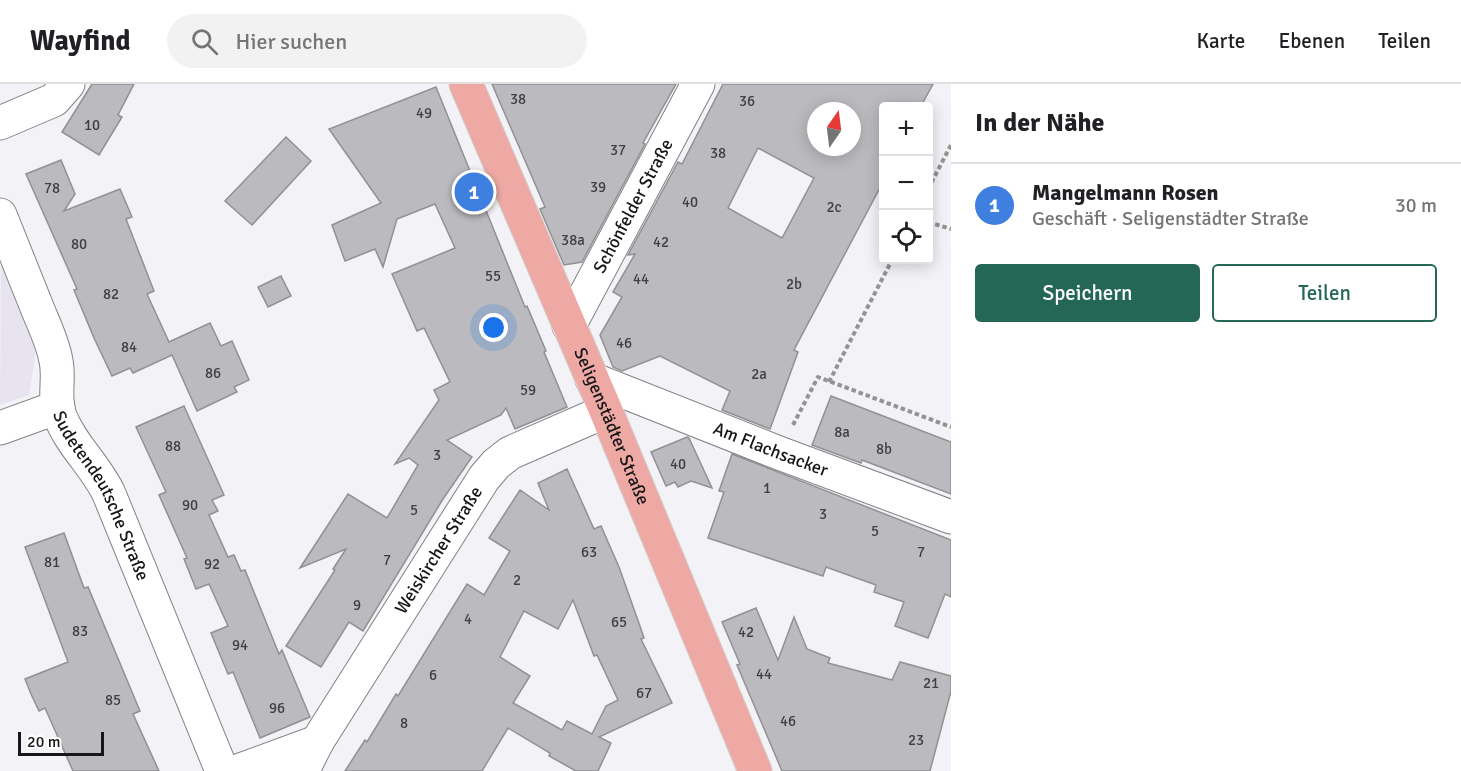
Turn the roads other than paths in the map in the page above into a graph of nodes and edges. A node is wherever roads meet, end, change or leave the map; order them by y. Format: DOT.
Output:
graph roads {
  1 [pos="68,84"];
  2 [pos="466,84"];
  3 [pos="698,84"];
  4 [pos="0,123"];
  5 [pos="0,215"];
  6 [pos="569,326"];
  7 [pos="592,379"];
  8 [pos="58,407"];
  9 [pos="606,411"];
  10 [pos="0,428"];
  11 [pos="951,517"];
  12 [pos="317,742"];
  13 [pos="222,771"];
  14 [pos="237,771"];
  15 [pos="300,771"];
  16 [pos="755,771"];
  1 -- 4 [label="street"];
  2 -- 6 [label="main road, Seligenstädter Straße"];
  3 -- 6 [label="street, Schönfelder Straße"];
  5 -- 8 [label="street, Sudetendeutsche Straße"];
  6 -- 7 [label="main road, Seligenstädter Straße"];
  7 -- 9 [label="main road, Seligenstädter Straße"];
  7 -- 11 [label="street, Am Flachsacker"];
  8 -- 10 [label="street"];
  8 -- 13 [label="street, Sudetendeutsche Straße"];
  9 -- 12 [label="street, Weiskircher Straße"];
  9 -- 16 [label="main road, Seligenstädter Straße"];
  12 -- 14 [label="street"];
  12 -- 15 [label="street, Weiskircher Straße"];
}
